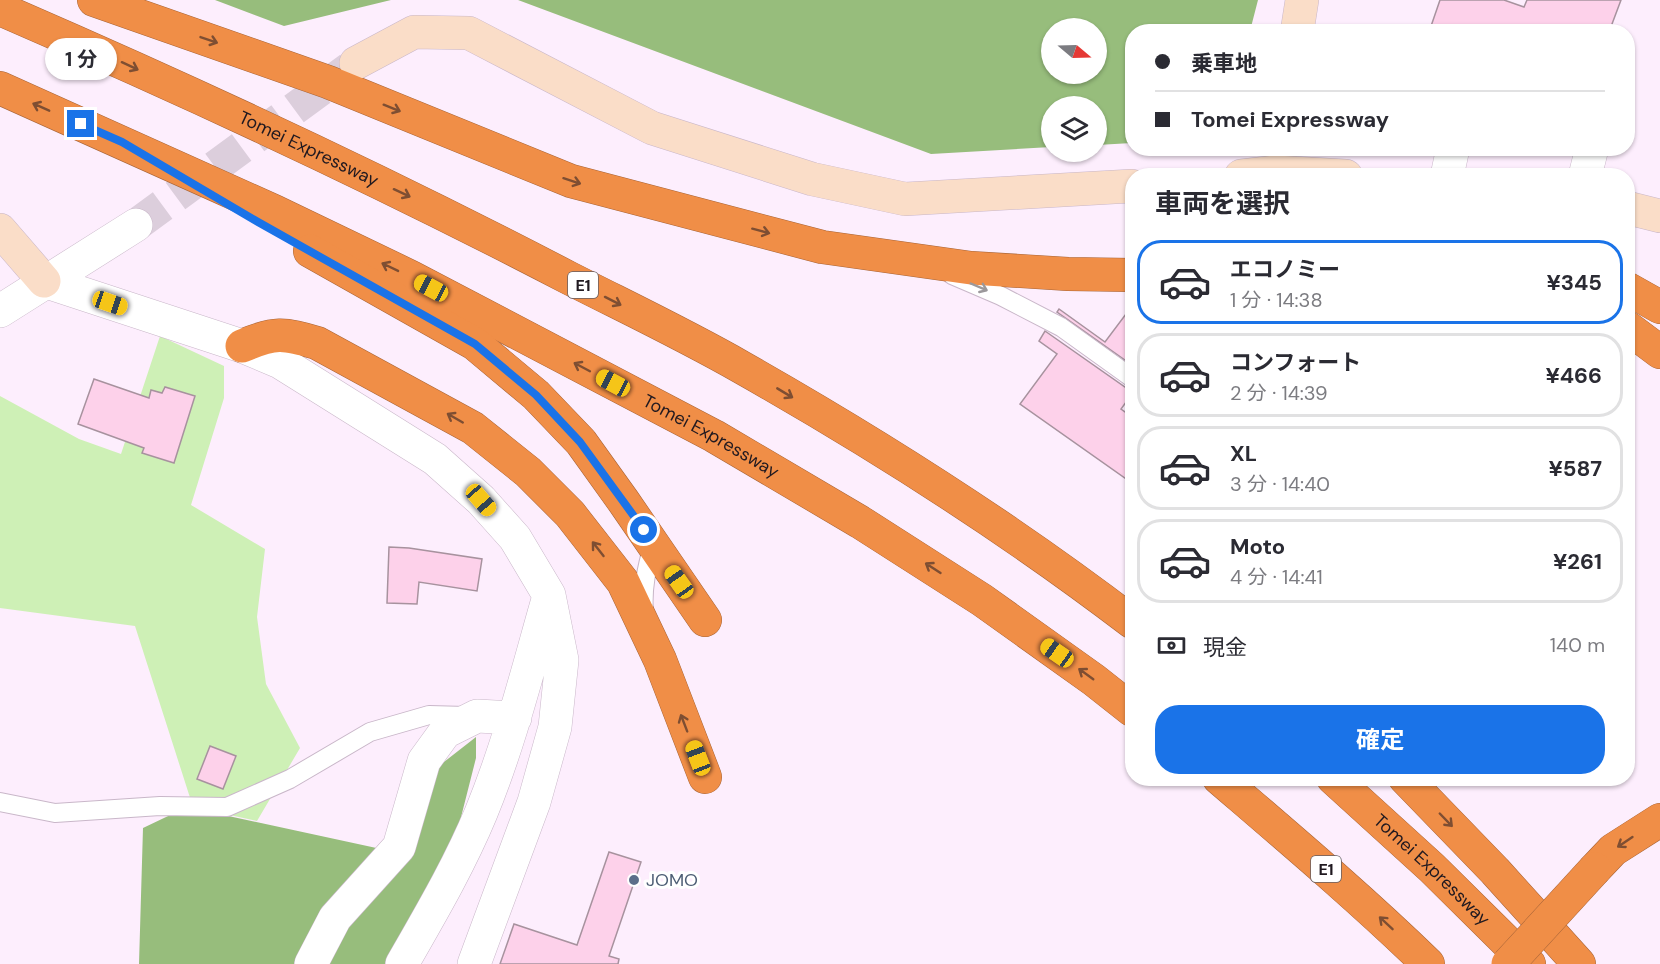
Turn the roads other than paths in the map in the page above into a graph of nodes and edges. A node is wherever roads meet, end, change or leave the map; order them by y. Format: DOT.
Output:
graph roads {
  1 [pos="94,0"];
  2 [pos="1302,0"];
  3 [pos="0,9"];
  4 [pos="1298,24"];
  5 [pos="356,63"];
  6 [pos="0,88"];
  7 [pos="122,142"];
  8 [pos="1277,160"];
  9 [pos="1259,168"];
  10 [pos="1312,168"];
  11 [pos="1125,186"];
  12 [pos="1635,210"];
  13 [pos="1660,216"];
  14 [pos="136,225"];
  15 [pos="0,230"];
  16 [pos="905,258"];
  17 [pos="1125,275"];
  18 [pos="45,281"];
  19 [pos="1635,293"];
  20 [pos="1660,307"];
  21 [pos="0,311"];
  22 [pos="1635,333"];
  23 [pos="242,346"];
  24 [pos="1660,351"];
  25 [pos="1125,373"];
  26 [pos="653,544"];
  27 [pos="549,595"];
  28 [pos="1125,617"];
  29 [pos="705,620"];
  30 [pos="646,629"];
  31 [pos="1125,705"];
  32 [pos="477,716"];
  33 [pos="515,718"];
  34 [pos="705,777"];
  35 [pos="1228,786"];
  36 [pos="1342,786"];
  37 [pos="1413,786"];
  38 [pos="0,802"];
  39 [pos="1660,820"];
  40 [pos="311,964"];
  41 [pos="402,964"];
  42 [pos="474,964"];
  43 [pos="1428,964"];
  44 [pos="1508,964"];
  45 [pos="1529,964"];
  46 [pos="1579,964"];
  1 -- 16 [label="highway, one-way"];
  2 -- 4 [label="street"];
  3 -- 28 [label="highway, Tomei Expressway / E1, one-way"];
  5 -- 11 [label="street"];
  7 -- 6 [label="highway, Tomei Expressway, one-way"];
  7 -- 26 [label="highway"];
  31 -- 7 [label="highway, Tomei Expressway, one-way"];
  8 -- 9 [label="street"];
  8 -- 10 [label="street"];
  12 -- 13 [label="street"];
  14 -- 18 [label="street"];
  15 -- 18 [label="street"];
  16 -- 17 [label="highway"];
  16 -- 25 [label="lane, one-way"];
  18 -- 21 [label="street"];
  18 -- 23 [label="street"];
  19 -- 20 [label="highway"];
  22 -- 24 [label="highway"];
  23 -- 27 [label="street"];
  30 -- 23 [label="highway, one-way"];
  26 -- 29 [label="highway"];
  26 -- 30 [label="lane"];
  27 -- 33 [label="street"];
  27 -- 42 [label="street"];
  34 -- 30 [label="highway, one-way"];
  32 -- 33 [label="street"];
  32 -- 38 [label="lane"];
  32 -- 40 [label="street"];
  33 -- 41 [label="street"];
  43 -- 35 [label="highway, E1, one-way"];
  36 -- 45 [label="highway, Tomei Expressway"];
  37 -- 46 [label="highway, one-way"];
  39 -- 44 [label="highway, one-way, bridge"];
}
